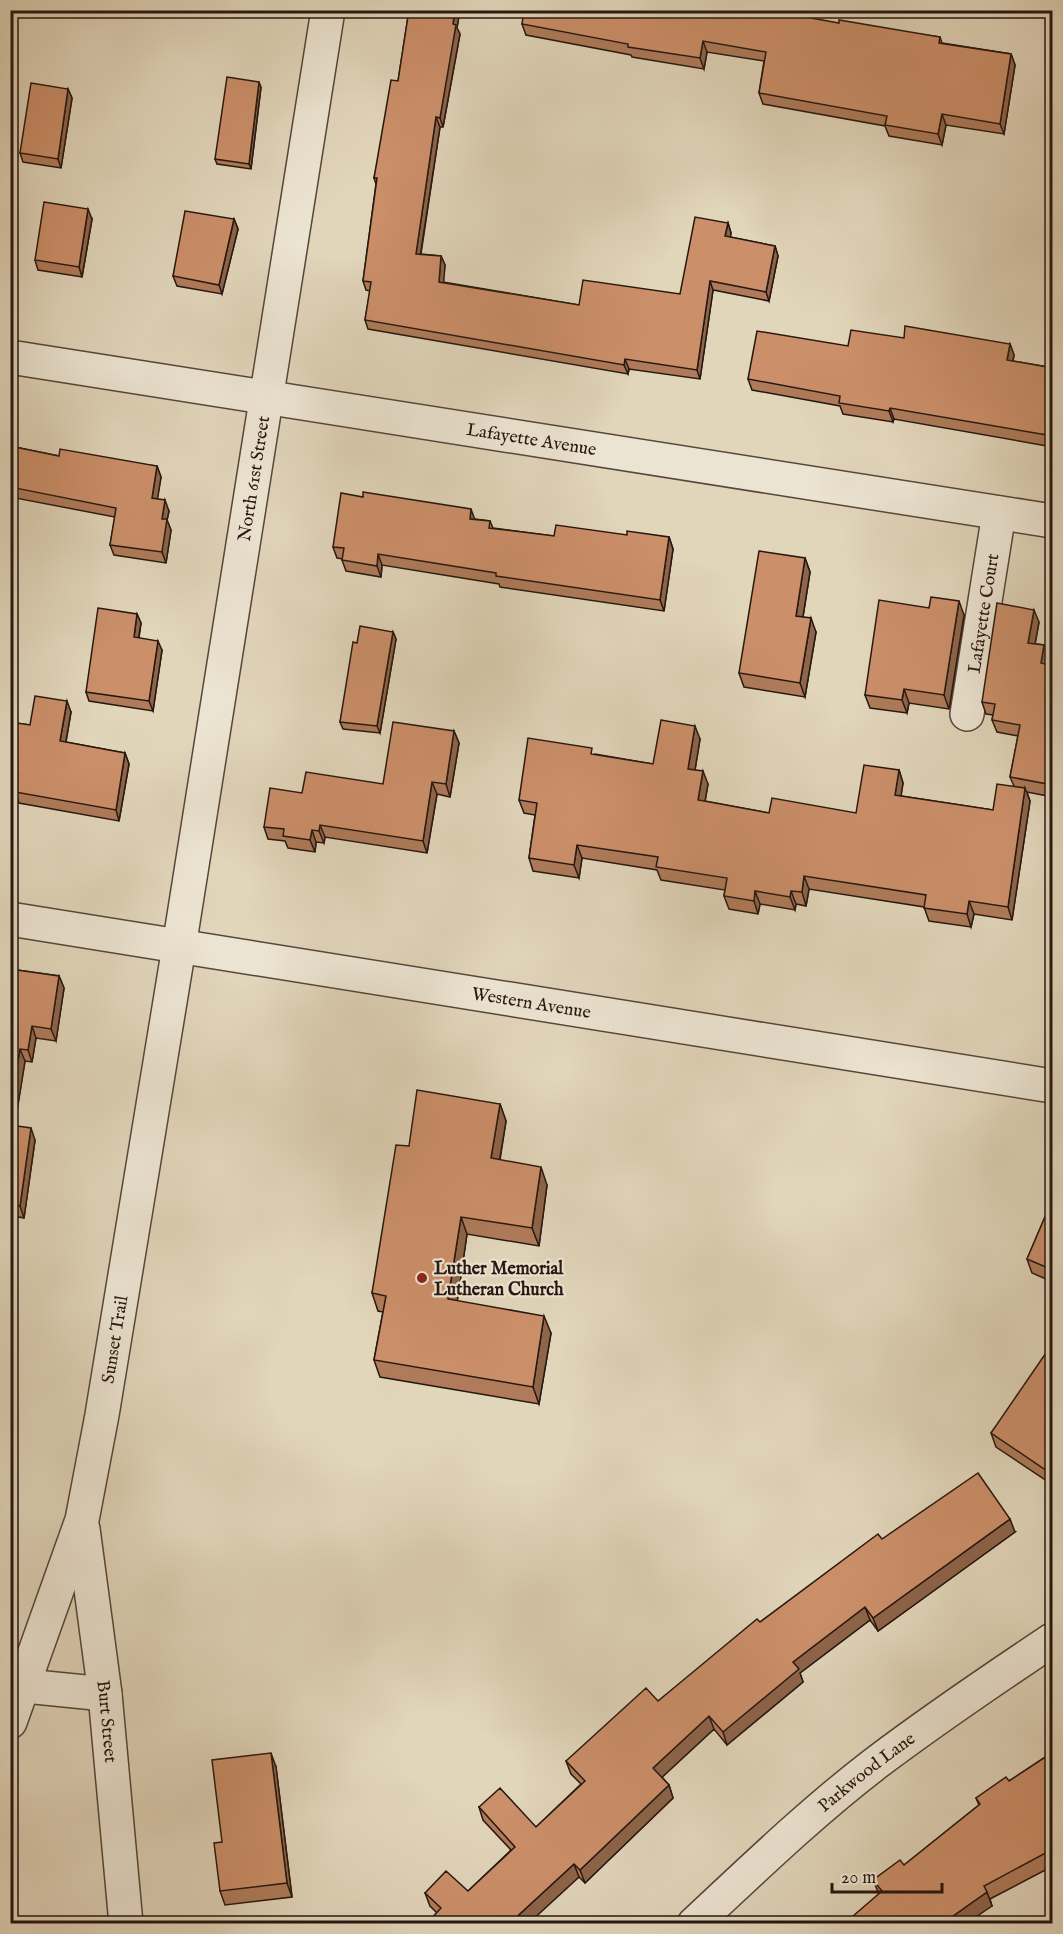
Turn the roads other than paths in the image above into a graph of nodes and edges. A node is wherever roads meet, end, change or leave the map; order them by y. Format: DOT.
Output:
graph roads {
  1 [pos="328,10"];
  2 [pos="10,357"];
  3 [pos="265,398"];
  4 [pos="999,513"];
  5 [pos="1053,521"];
  6 [pos="967,714"];
  7 [pos="10,919"];
  8 [pos="179,947"];
  9 [pos="1053,1086"];
  10 [pos="82,1520"];
  11 [pos="1053,1640"];
  12 [pos="25,1686"];
  13 [pos="105,1694"];
  14 [pos="10,1722"];
  15 [pos="126,1923"];
  16 [pos="694,1923"];
  1 -- 3 [label="street, North 61st Street"];
  2 -- 3 [label="street, Lafayette Avenue"];
  3 -- 4 [label="street, Lafayette Avenue"];
  3 -- 8 [label="street, North 61st Street"];
  4 -- 5 [label="street, Lafayette Avenue"];
  4 -- 6 [label="street, Lafayette Court"];
  7 -- 8 [label="street, Western Avenue"];
  8 -- 9 [label="street, Western Avenue"];
  8 -- 10 [label="street, Sunset Trail"];
  10 -- 12 [label="street, Sunset Trail"];
  10 -- 13 [label="street, Burt Street"];
  11 -- 16 [label="street, Parkwood Lane"];
  12 -- 13 [label="street"];
  12 -- 14 [label="street, Sunset Trail"];
  13 -- 15 [label="street, Burt Street"];
}
